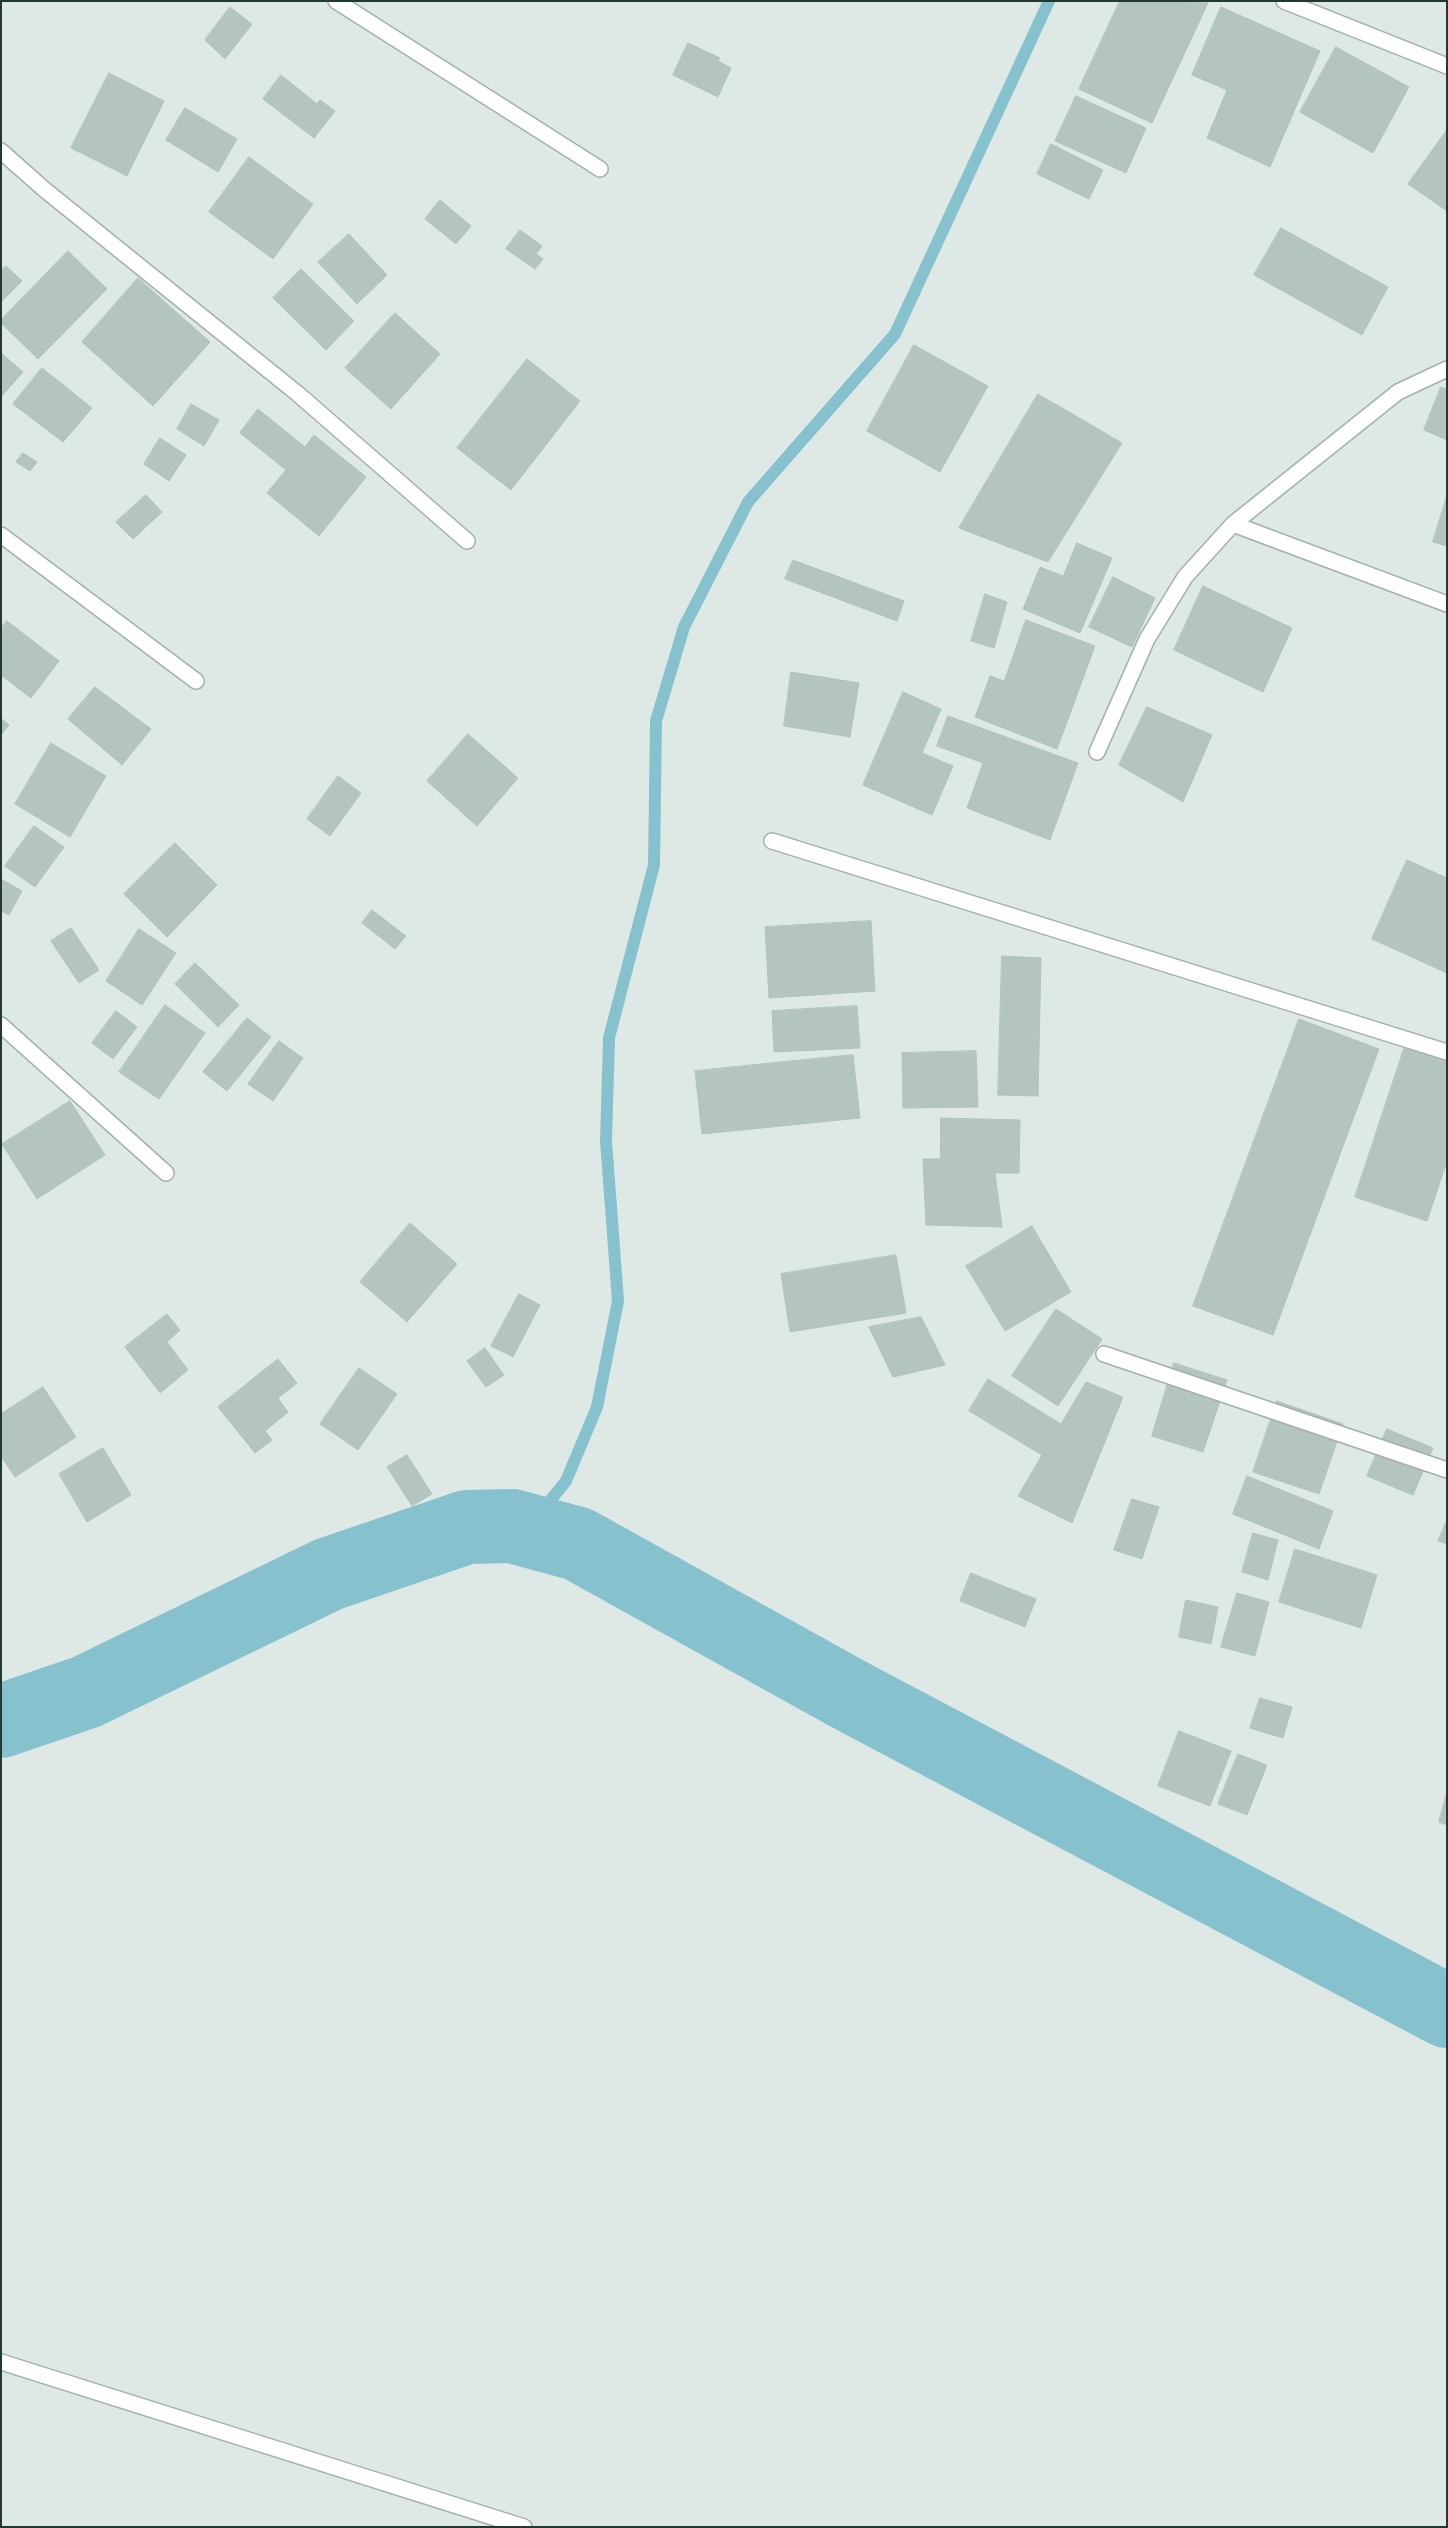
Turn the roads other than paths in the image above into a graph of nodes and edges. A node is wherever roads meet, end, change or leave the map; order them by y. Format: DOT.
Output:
graph roads {
  1 [pos="336,1"];
  2 [pos="1284,1"];
  3 [pos="1447,66"];
  4 [pos="1,151"];
  5 [pos="600,169"];
  6 [pos="1447,369"];
  7 [pos="1233,524"];
  8 [pos="1,535"];
  9 [pos="467,541"];
  10 [pos="1447,604"];
  11 [pos="196,681"];
  12 [pos="1097,752"];
  13 [pos="772,841"];
  14 [pos="1,1025"];
  15 [pos="1447,1052"];
  16 [pos="166,1173"];
  17 [pos="1104,1354"];
  18 [pos="1447,1470"];
  19 [pos="1,2362"];
  20 [pos="524,2527"];
  1 -- 5 [label="street"];
  2 -- 3 [label="street"];
  4 -- 9 [label="street"];
  6 -- 7 [label="street"];
  7 -- 10 [label="street"];
  7 -- 12 [label="street"];
  8 -- 11 [label="street"];
  13 -- 15 [label="street"];
  14 -- 16 [label="street"];
  17 -- 18 [label="street"];
  19 -- 20 [label="street"];
}
